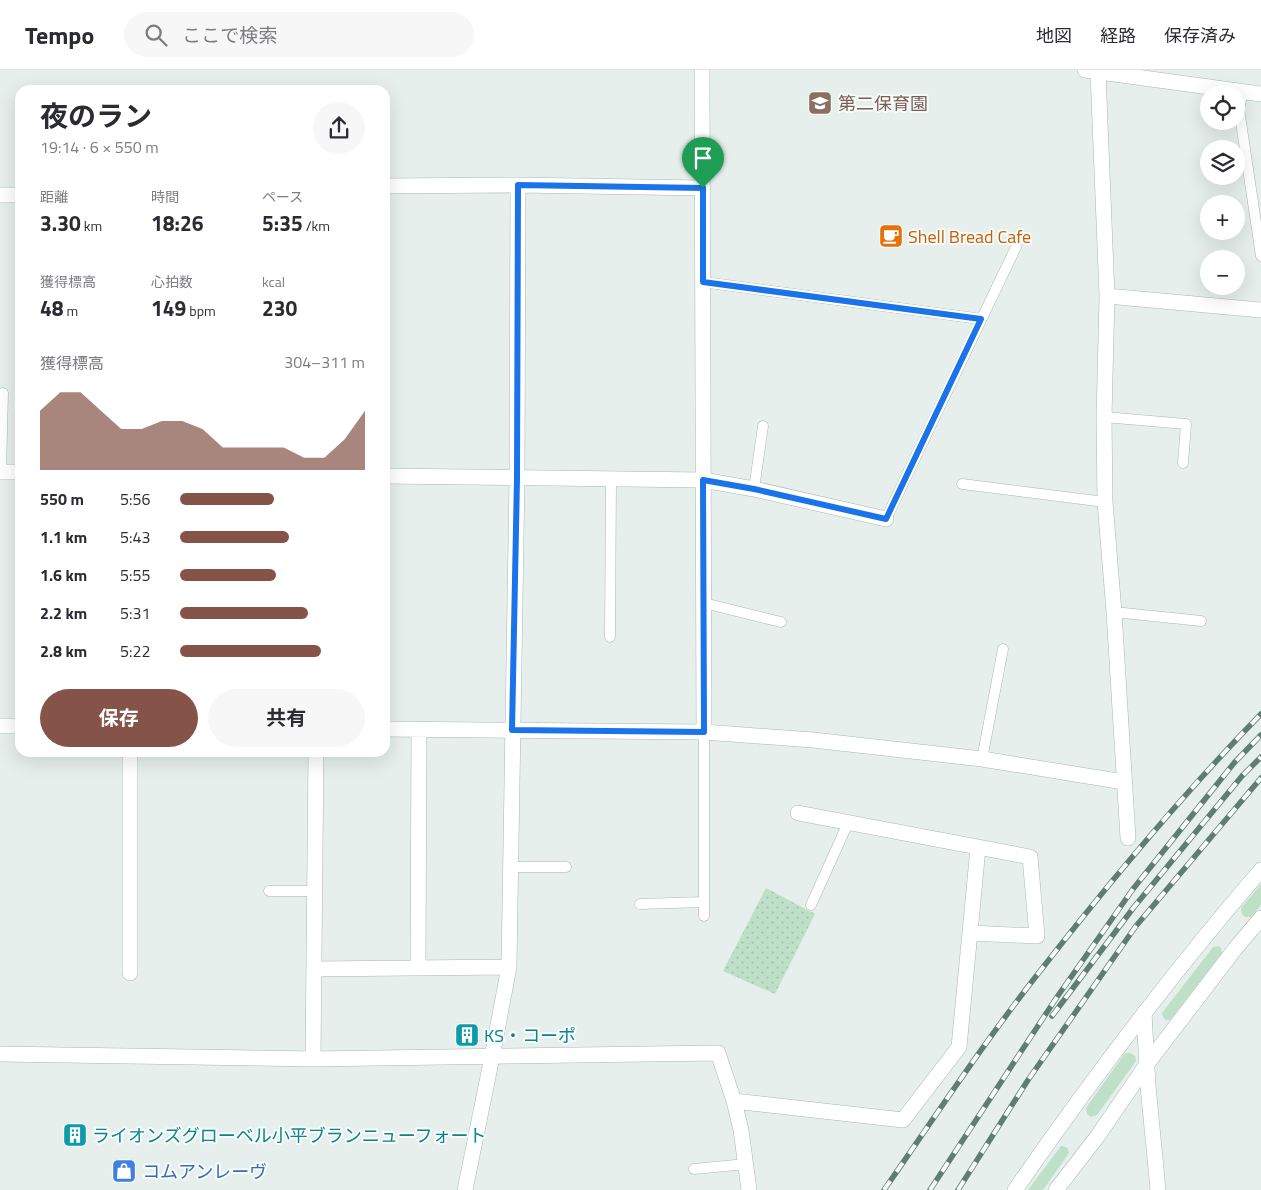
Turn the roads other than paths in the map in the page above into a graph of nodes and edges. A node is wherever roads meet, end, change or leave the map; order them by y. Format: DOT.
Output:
graph roads {
  1 [pos="702,70"];
  2 [pos="1089,70"];
  3 [pos="1200,85"];
  4 [pos="1245,91"];
  5 [pos="1261,94"];
  6 [pos="1242,130"];
  7 [pos="518,185"];
  8 [pos="390,186"];
  9 [pos="703,188"];
  10 [pos="0,195"];
  11 [pos="15,195"];
  12 [pos="1016,248"];
  13 [pos="1261,256"];
  14 [pos="703,282"];
  15 [pos="1107,296"];
  16 [pos="1261,310"];
  17 [pos="981,319"];
  18 [pos="3,393"];
  19 [pos="1104,417"];
  20 [pos="763,426"];
  21 [pos="1183,463"];
  22 [pos="1,472"];
  23 [pos="15,472"];
  24 [pos="390,476"];
  25 [pos="517,478"];
  26 [pos="611,479"];
  27 [pos="703,480"];
  28 [pos="962,484"];
  29 [pos="754,489"];
  30 [pos="1105,502"];
  31 [pos="886,519"];
  32 [pos="704,603"];
  33 [pos="1114,612"];
  34 [pos="1201,621"];
  35 [pos="781,622"];
  36 [pos="610,637"];
  37 [pos="1003,649"];
  38 [pos="0,726"];
  39 [pos="15,726"];
  40 [pos="390,729"];
  41 [pos="419,730"];
  42 [pos="512,730"];
  43 [pos="704,732"];
  44 [pos="130,757"];
  45 [pos="316,757"];
  46 [pos="982,759"];
  47 [pos="1124,782"];
  48 [pos="798,813"];
  49 [pos="848,823"];
  50 [pos="1128,838"];
  51 [pos="978,848"];
  52 [pos="510,867"];
  53 [pos="566,867"];
  54 [pos="1261,870"];
  55 [pos="268,891"];
  56 [pos="314,891"];
  57 [pos="704,902"];
  58 [pos="640,904"];
  59 [pos="811,905"];
  60 [pos="704,916"];
  61 [pos="1261,918"];
  62 [pos="970,933"];
  63 [pos="509,967"];
  64 [pos="418,968"];
  65 [pos="314,969"];
  66 [pos="130,973"];
  67 [pos="1144,1013"];
  68 [pos="0,1054"];
  69 [pos="492,1057"];
  70 [pos="313,1059"];
  71 [pos="1147,1064"];
  72 [pos="734,1101"];
  73 [pos="746,1164"];
  74 [pos="694,1169"];
  75 [pos="465,1190"];
  76 [pos="749,1190"];
  77 [pos="1015,1190"];
  78 [pos="1056,1190"];
  79 [pos="1158,1190"];
  1 -- 9 [label="street"];
  2 -- 3 [label="street"];
  2 -- 15 [label="street"];
  4 -- 5 [label="street"];
  6 -- 13 [label="lane"];
  7 -- 8 [label="street"];
  7 -- 9 [label="street"];
  7 -- 25 [label="street"];
  9 -- 14 [label="street"];
  10 -- 11 [label="street"];
  12 -- 17 [label="lane"];
  14 -- 17 [label="lane"];
  14 -- 27 [label="street"];
  15 -- 16 [label="street"];
  15 -- 19 [label="street"];
  17 -- 31 [label="lane"];
  18 -- 22 [label="lane"];
  19 -- 21 [label="lane"];
  19 -- 30 [label="street"];
  20 -- 29 [label="lane"];
  22 -- 23 [label="street"];
  24 -- 25 [label="street"];
  25 -- 26 [label="street"];
  25 -- 42 [label="street"];
  26 -- 27 [label="street"];
  26 -- 36 [label="lane"];
  27 -- 29 [label="street"];
  27 -- 32 [label="street"];
  28 -- 30 [label="lane"];
  29 -- 31 [label="street"];
  30 -- 33 [label="street"];
  32 -- 35 [label="lane"];
  32 -- 43 [label="street"];
  33 -- 34 [label="lane"];
  33 -- 47 [label="street"];
  37 -- 46 [label="lane"];
  38 -- 39 [label="street"];
  40 -- 41 [label="street"];
  41 -- 42 [label="street"];
  41 -- 64 [label="street"];
  42 -- 43 [label="street"];
  42 -- 52 [label="street"];
  43 -- 46 [label="street"];
  43 -- 57 [label="lane"];
  44 -- 66 [label="street"];
  45 -- 56 [label="street"];
  46 -- 47 [label="street"];
  47 -- 50 [label="street"];
  48 -- 49 [label="street"];
  49 -- 51 [label="street"];
  49 -- 59 [label="lane"];
  51 -- 62 [label="street"];
  51 -- 62 [label="street"];
  52 -- 53 [label="lane"];
  52 -- 63 [label="street"];
  54 -- 67 [label="street"];
  55 -- 56 [label="lane"];
  56 -- 65 [label="street"];
  57 -- 58 [label="lane"];
  57 -- 60 [label="lane"];
  61 -- 71 [label="street"];
  62 -- 72 [label="street"];
  63 -- 64 [label="street"];
  63 -- 69 [label="street"];
  64 -- 65 [label="street"];
  65 -- 70 [label="street"];
  67 -- 71 [label="street"];
  67 -- 77 [label="street"];
  68 -- 70 [label="street"];
  69 -- 70 [label="street"];
  69 -- 72 [label="street"];
  69 -- 75 [label="street"];
  71 -- 78 [label="street"];
  71 -- 79 [label="street"];
  72 -- 73 [label="street"];
  73 -- 74 [label="lane"];
  73 -- 76 [label="street"];
}
